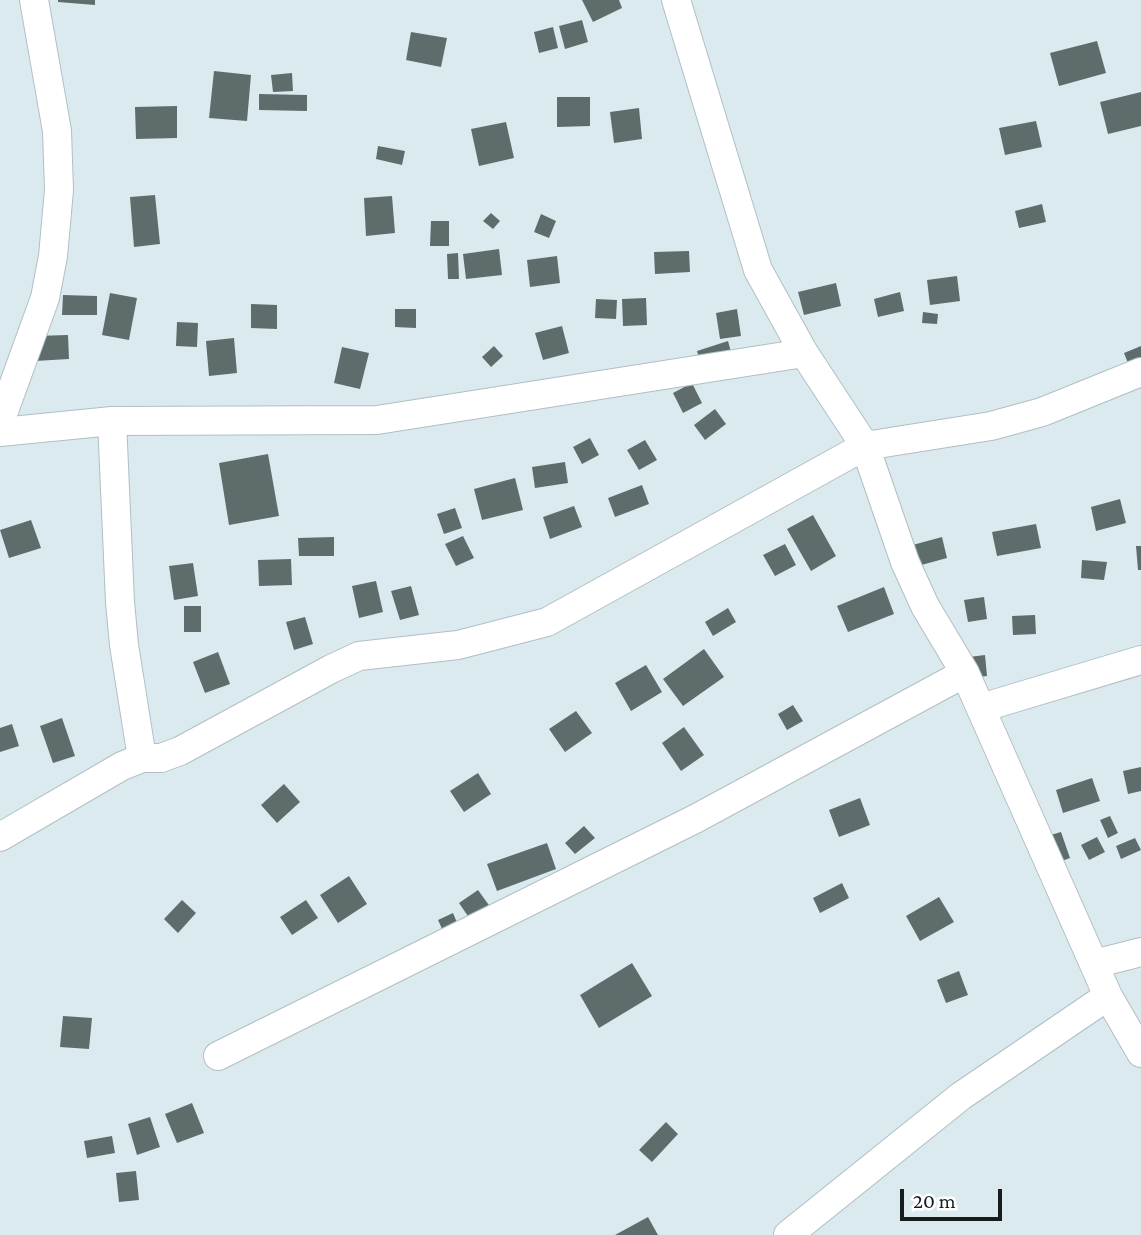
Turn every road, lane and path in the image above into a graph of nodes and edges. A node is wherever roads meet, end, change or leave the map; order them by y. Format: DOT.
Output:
graph roads {
  1 [pos="34,0"];
  2 [pos="676,0"];
  3 [pos="804,353"];
  4 [pos="1141,372"];
  5 [pos="112,421"];
  6 [pos="0,422"];
  7 [pos="0,432"];
  8 [pos="864,446"];
  9 [pos="1141,660"];
  10 [pos="965,673"];
  11 [pos="981,708"];
  12 [pos="142,758"];
  13 [pos="0,837"];
  14 [pos="1141,952"];
  15 [pos="1094,964"];
  16 [pos="1108,996"];
  17 [pos="1141,1053"];
  18 [pos="218,1056"];
  19 [pos="788,1235"];
  1 -- 6 [label="street"];
  2 -- 3 [label="street"];
  3 -- 5 [label="street"];
  3 -- 8 [label="street"];
  4 -- 8 [label="street"];
  5 -- 7 [label="street"];
  5 -- 12 [label="street"];
  8 -- 10 [label="street"];
  8 -- 12 [label="street"];
  9 -- 11 [label="street"];
  10 -- 11 [label="street"];
  10 -- 18 [label="street"];
  11 -- 15 [label="street"];
  12 -- 13 [label="street"];
  14 -- 15 [label="street"];
  15 -- 16 [label="street"];
  16 -- 17 [label="street"];
  16 -- 19 [label="street"];
}
